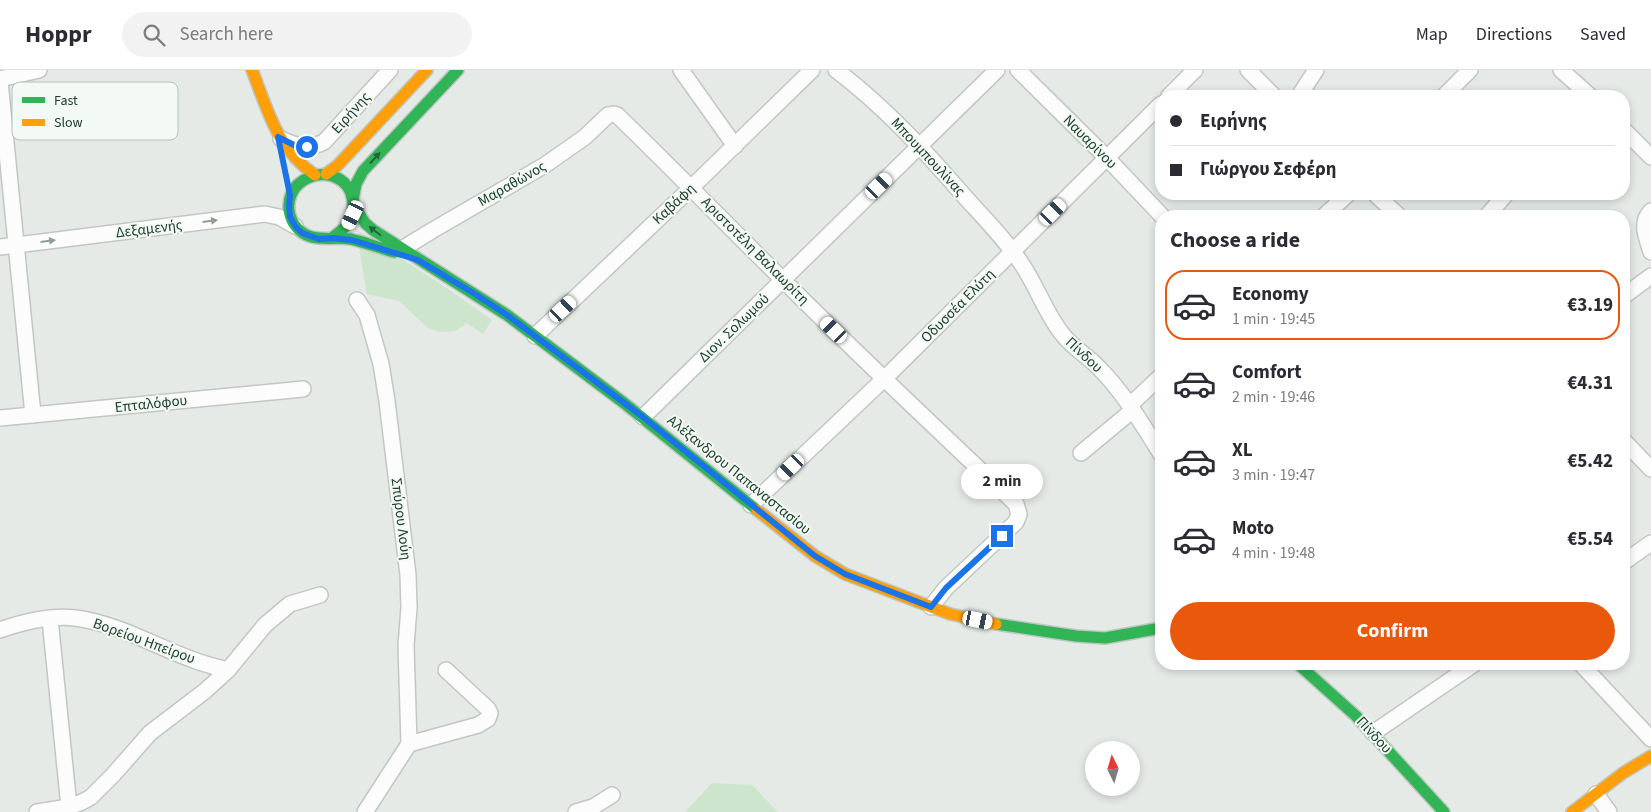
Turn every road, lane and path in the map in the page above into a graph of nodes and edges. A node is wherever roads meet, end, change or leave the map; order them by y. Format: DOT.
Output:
graph roads {
  1 [pos="39,70"];
  2 [pos="252,70"];
  3 [pos="427,70"];
  4 [pos="458,70"];
  5 [pos="682,70"];
  6 [pos="812,70"];
  7 [pos="836,70"];
  8 [pos="997,70"];
  9 [pos="1018,70"];
  10 [pos="1195,70"];
  11 [pos="1248,70"];
  12 [pos="1316,70"];
  13 [pos="1470,70"];
  14 [pos="1562,70"];
  15 [pos="388,71"];
  16 [pos="0,80"];
  17 [pos="1175,90"];
  18 [pos="1268,90"];
  19 [pos="1303,90"];
  20 [pos="1450,90"];
  21 [pos="1583,90"];
  22 [pos="1155,110"];
  23 [pos="617,115"];
  24 [pos="1630,136"];
  25 [pos="278,137"];
  26 [pos="735,146"];
  27 [pos="920,146"];
  28 [pos="1651,157"];
  29 [pos="1107,158"];
  30 [pos="321,174"];
  31 [pos="692,187"];
  32 [pos="290,195"];
  33 [pos="1341,200"];
  34 [pos="1382,200"];
  35 [pos="1501,200"];
  36 [pos="354,202"];
  37 [pos="1156,210"];
  38 [pos="1331,210"];
  39 [pos="1392,210"];
  40 [pos="1492,210"];
  41 [pos="1651,211"];
  42 [pos="295,226"];
  43 [pos="332,238"];
  44 [pos="16,245"];
  45 [pos="0,247"];
  46 [pos="402,250"];
  47 [pos="1012,252"];
  48 [pos="1651,252"];
  49 [pos="418,260"];
  50 [pos="1651,276"];
  51 [pos="783,280"];
  52 [pos="1630,292"];
  53 [pos="357,300"];
  54 [pos="535,336"];
  55 [pos="884,379"];
  56 [pos="1155,382"];
  57 [pos="303,389"];
  58 [pos="1131,408"];
  59 [pos="33,415"];
  60 [pos="643,417"];
  61 [pos="0,418"];
  62 [pos="1155,445"];
  63 [pos="1630,447"];
  64 [pos="1081,453"];
  65 [pos="1651,469"];
  66 [pos="751,505"];
  67 [pos="1651,544"];
  68 [pos="1630,558"];
  69 [pos="320,595"];
  70 [pos="931,607"];
  71 [pos="50,619"];
  72 [pos="1155,629"];
  73 [pos="0,630"];
  74 [pos="228,670"];
  75 [pos="446,670"];
  76 [pos="1305,670"];
  77 [pos="1465,670"];
  78 [pos="1587,670"];
  79 [pos="1373,733"];
  80 [pos="1651,739"];
  81 [pos="409,744"];
  82 [pos="1651,756"];
  83 [pos="1596,794"];
  84 [pos="612,795"];
  85 [pos="69,807"];
  86 [pos="37,812"];
  87 [pos="365,812"];
  88 [pos="576,812"];
  89 [pos="1444,812"];
  90 [pos="1572,812"];
  91 [pos="1609,812"];
  1 -- 16 [label="street"];
  2 -- 25 [label="street"];
  3 -- 30 [label="street"];
  36 -- 4 [label="street, one-way"];
  5 -- 26 [label="street"];
  6 -- 26 [label="street, Καβάφη"];
  7 -- 27 [label="street, Μπουμπουλίνας"];
  8 -- 27 [label="street, Διον. Σολωμού"];
  9 -- 29 [label="street, Ναυαρίνου"];
  10 -- 17 [label="street"];
  11 -- 18 [label="street"];
  12 -- 19 [label="street"];
  13 -- 20 [label="street"];
  14 -- 21 [label="street"];
  15 -- 25 [label="street, Ειρήνης"];
  16 -- 44 [label="street"];
  22 -- 29 [label="street, Οδυσσέα Ελύτη"];
  23 -- 31 [label="street, Αριστοτέλη Βαλαωρίτη"];
  23 -- 46 [label="street, Μαραθώνος"];
  24 -- 28 [label="street"];
  25 -- 30 [label="street"];
  25 -- 32 [label="street"];
  26 -- 31 [label="street, Καβάφη"];
  27 -- 47 [label="street, Μπουμπουλίνας"];
  27 -- 51 [label="street, Διον. Σολωμού"];
  29 -- 37 [label="street, Ναυαρίνου"];
  29 -- 47 [label="street, Οδυσσέα Ελύτη"];
  30 -- 32 [label="street"];
  30 -- 36 [label="street"];
  31 -- 51 [label="street, Αριστοτέλη Βαλαωρίτη"];
  31 -- 54 [label="street, Καβάφη"];
  32 -- 42 [label="street"];
  33 -- 38 [label="street"];
  34 -- 39 [label="street"];
  35 -- 40 [label="street"];
  36 -- 43 [label="street"];
  46 -- 36 [label="street, Αλέξανδρου Παπαναστασίου, one-way"];
  41 -- 48 [label="street"];
  42 -- 43 [label="street"];
  44 -- 42 [label="street, Δεξαμενής, one-way"];
  43 -- 49 [label="street"];
  44 -- 45 [label="street, Δεξαμενής"];
  44 -- 59 [label="street"];
  46 -- 49 [label="street, Αλέξανδρου Παπαναστασίου"];
  47 -- 55 [label="street, Οδυσσέα Ελύτη"];
  47 -- 58 [label="street, Πίνδου"];
  49 -- 54 [label="street, Αλέξανδρου Παπαναστασίου"];
  50 -- 52 [label="street"];
  51 -- 55 [label="street, Αριστοτέλη Βαλαωρίτη"];
  51 -- 60 [label="street, Διον. Σολωμού"];
  53 -- 81 [label="street, Σπύρου Λούη"];
  54 -- 60 [label="street, Αλέξανδρου Παπαναστασίου"];
  55 -- 66 [label="street, Οδυσσέα Ελύτη"];
  55 -- 70 [label="street, Αριστοτέλη Βαλαωρίτη"];
  56 -- 58 [label="street"];
  57 -- 59 [label="street, Επταλόφου"];
  58 -- 62 [label="street, Πίνδου"];
  58 -- 64 [label="street"];
  59 -- 61 [label="street, Επταλόφου"];
  60 -- 66 [label="street, Αλέξανδρου Παπαναστασίου"];
  63 -- 65 [label="street"];
  66 -- 70 [label="street, Αλέξανδρου Παπαναστασίου"];
  67 -- 68 [label="street"];
  69 -- 74 [label="street"];
  70 -- 72 [label="street, Αλέξανδρου Παπαναστασίου"];
  71 -- 73 [label="street, Βορείου Ηπείρου"];
  71 -- 74 [label="street, Βορείου Ηπείρου"];
  71 -- 85 [label="street"];
  74 -- 85 [label="street"];
  75 -- 81 [label="street"];
  76 -- 79 [label="street, Πίνδου"];
  77 -- 79 [label="street"];
  78 -- 80 [label="street"];
  79 -- 89 [label="street, Πίνδου"];
  81 -- 87 [label="street"];
  82 -- 83 [label="street"];
  83 -- 90 [label="street"];
  83 -- 91 [label="street"];
  84 -- 88 [label="street"];
  85 -- 86 [label="street"];
}
